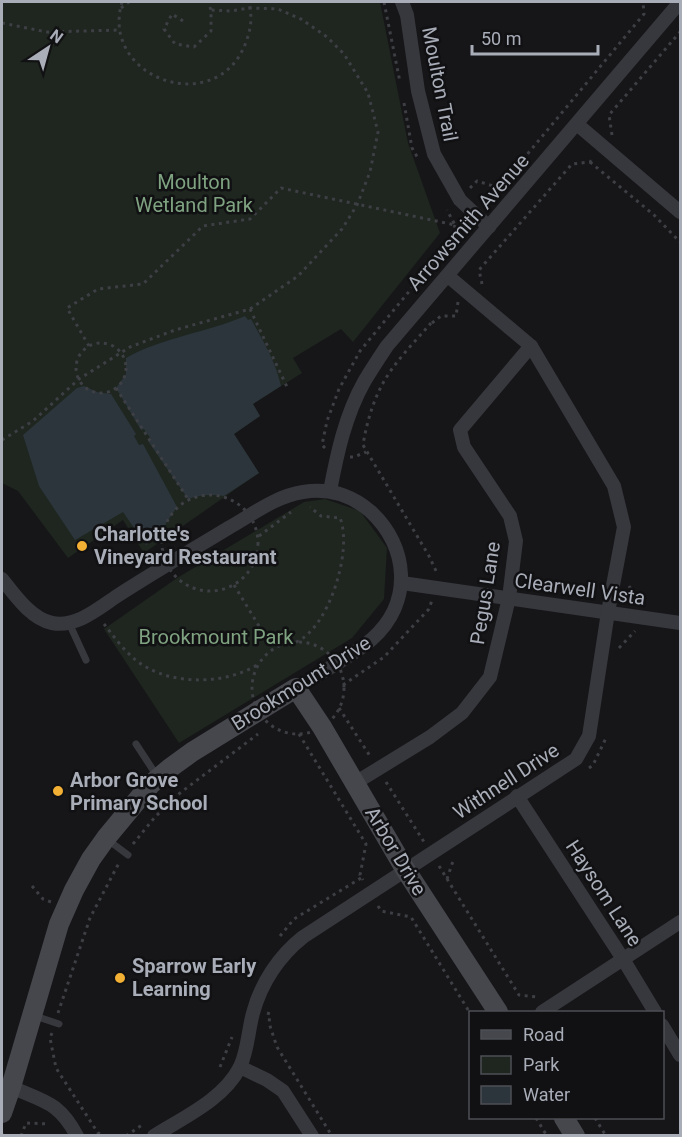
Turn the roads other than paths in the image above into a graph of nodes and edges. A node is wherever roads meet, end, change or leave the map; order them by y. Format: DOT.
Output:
graph roads {
  1 [pos="402,2"];
  2 [pos="680,2"];
  3 [pos="578,124"];
  4 [pos="681,212"];
  5 [pos="489,227"];
  6 [pos="448,276"];
  7 [pos="531,346"];
  8 [pos="330,491"];
  9 [pos="2,579"];
  10 [pos="402,583"];
  11 [pos="509,598"];
  12 [pos="608,612"];
  13 [pos="681,622"];
  14 [pos="69,623"];
  15 [pos="86,660"];
  16 [pos="296,688"];
  17 [pos="136,744"];
  18 [pos="159,778"];
  19 [pos="355,783"];
  20 [pos="518,796"];
  21 [pos="102,838"];
  22 [pos="127,854"];
  23 [pos="405,869"];
  24 [pos="681,922"];
  25 [pos="623,959"];
  26 [pos="497,1011"];
  27 [pos="544,1011"];
  28 [pos="654,1011"];
  29 [pos="32,1015"];
  30 [pos="57,1023"];
  31 [pos="664,1027"];
  32 [pos="681,1055"];
  33 [pos="240,1067"];
  34 [pos="11,1087"];
  35 [pos="2,1113"];
  36 [pos="565,1119"];
  37 [pos="77,1136"];
  38 [pos="154,1136"];
  39 [pos="312,1136"];
  40 [pos="575,1136"];
  1 -- 5 [label="street, Moulton Trail"];
  2 -- 3 [label="street, Arrowsmith Avenue"];
  3 -- 4 [label="street"];
  3 -- 5 [label="street, Arrowsmith Avenue"];
  5 -- 6 [label="street, Arrowsmith Avenue"];
  6 -- 7 [label="street, Withnell Drive"];
  6 -- 8 [label="street, Arrowsmith Avenue"];
  7 -- 11 [label="street, Pegus Lane"];
  7 -- 12 [label="street, Withnell Drive"];
  8 -- 10 [label="street, Brookmount Drive"];
  8 -- 14 [label="street, Brookmount Drive"];
  9 -- 14 [label="street"];
  10 -- 11 [label="street, Clearwell Vista"];
  10 -- 16 [label="street, Brookmount Drive"];
  11 -- 12 [label="street, Clearwell Vista"];
  11 -- 19 [label="street, Pegus Lane"];
  12 -- 13 [label="street, Clearwell Vista"];
  12 -- 20 [label="street, Withnell Drive"];
  14 -- 15 [label="lane"];
  16 -- 18 [label="street, Brookmount Drive"];
  16 -- 19 [label="street, Arbor Drive"];
  17 -- 18 [label="lane"];
  18 -- 21 [label="street, Brookmount Drive"];
  19 -- 23 [label="street, Arbor Drive"];
  20 -- 23 [label="street, Withnell Drive"];
  20 -- 25 [label="street, Haysom Lane"];
  21 -- 22 [label="lane"];
  21 -- 29 [label="street, Brookmount Drive"];
  23 -- 26 [label="street, Arbor Drive"];
  23 -- 33 [label="street, Withnell Drive"];
  24 -- 25 [label="street"];
  25 -- 27 [label="street"];
  25 -- 28 [label="street, Haysom Lane"];
  29 -- 30 [label="lane"];
  29 -- 34 [label="street, Brookmount Drive"];
  31 -- 32 [label="street"];
  33 -- 38 [label="street, Withnell Drive"];
  33 -- 39 [label="street"];
  34 -- 35 [label="street, Brookmount Drive"];
  34 -- 37 [label="street"];
  36 -- 40 [label="street"];
}
